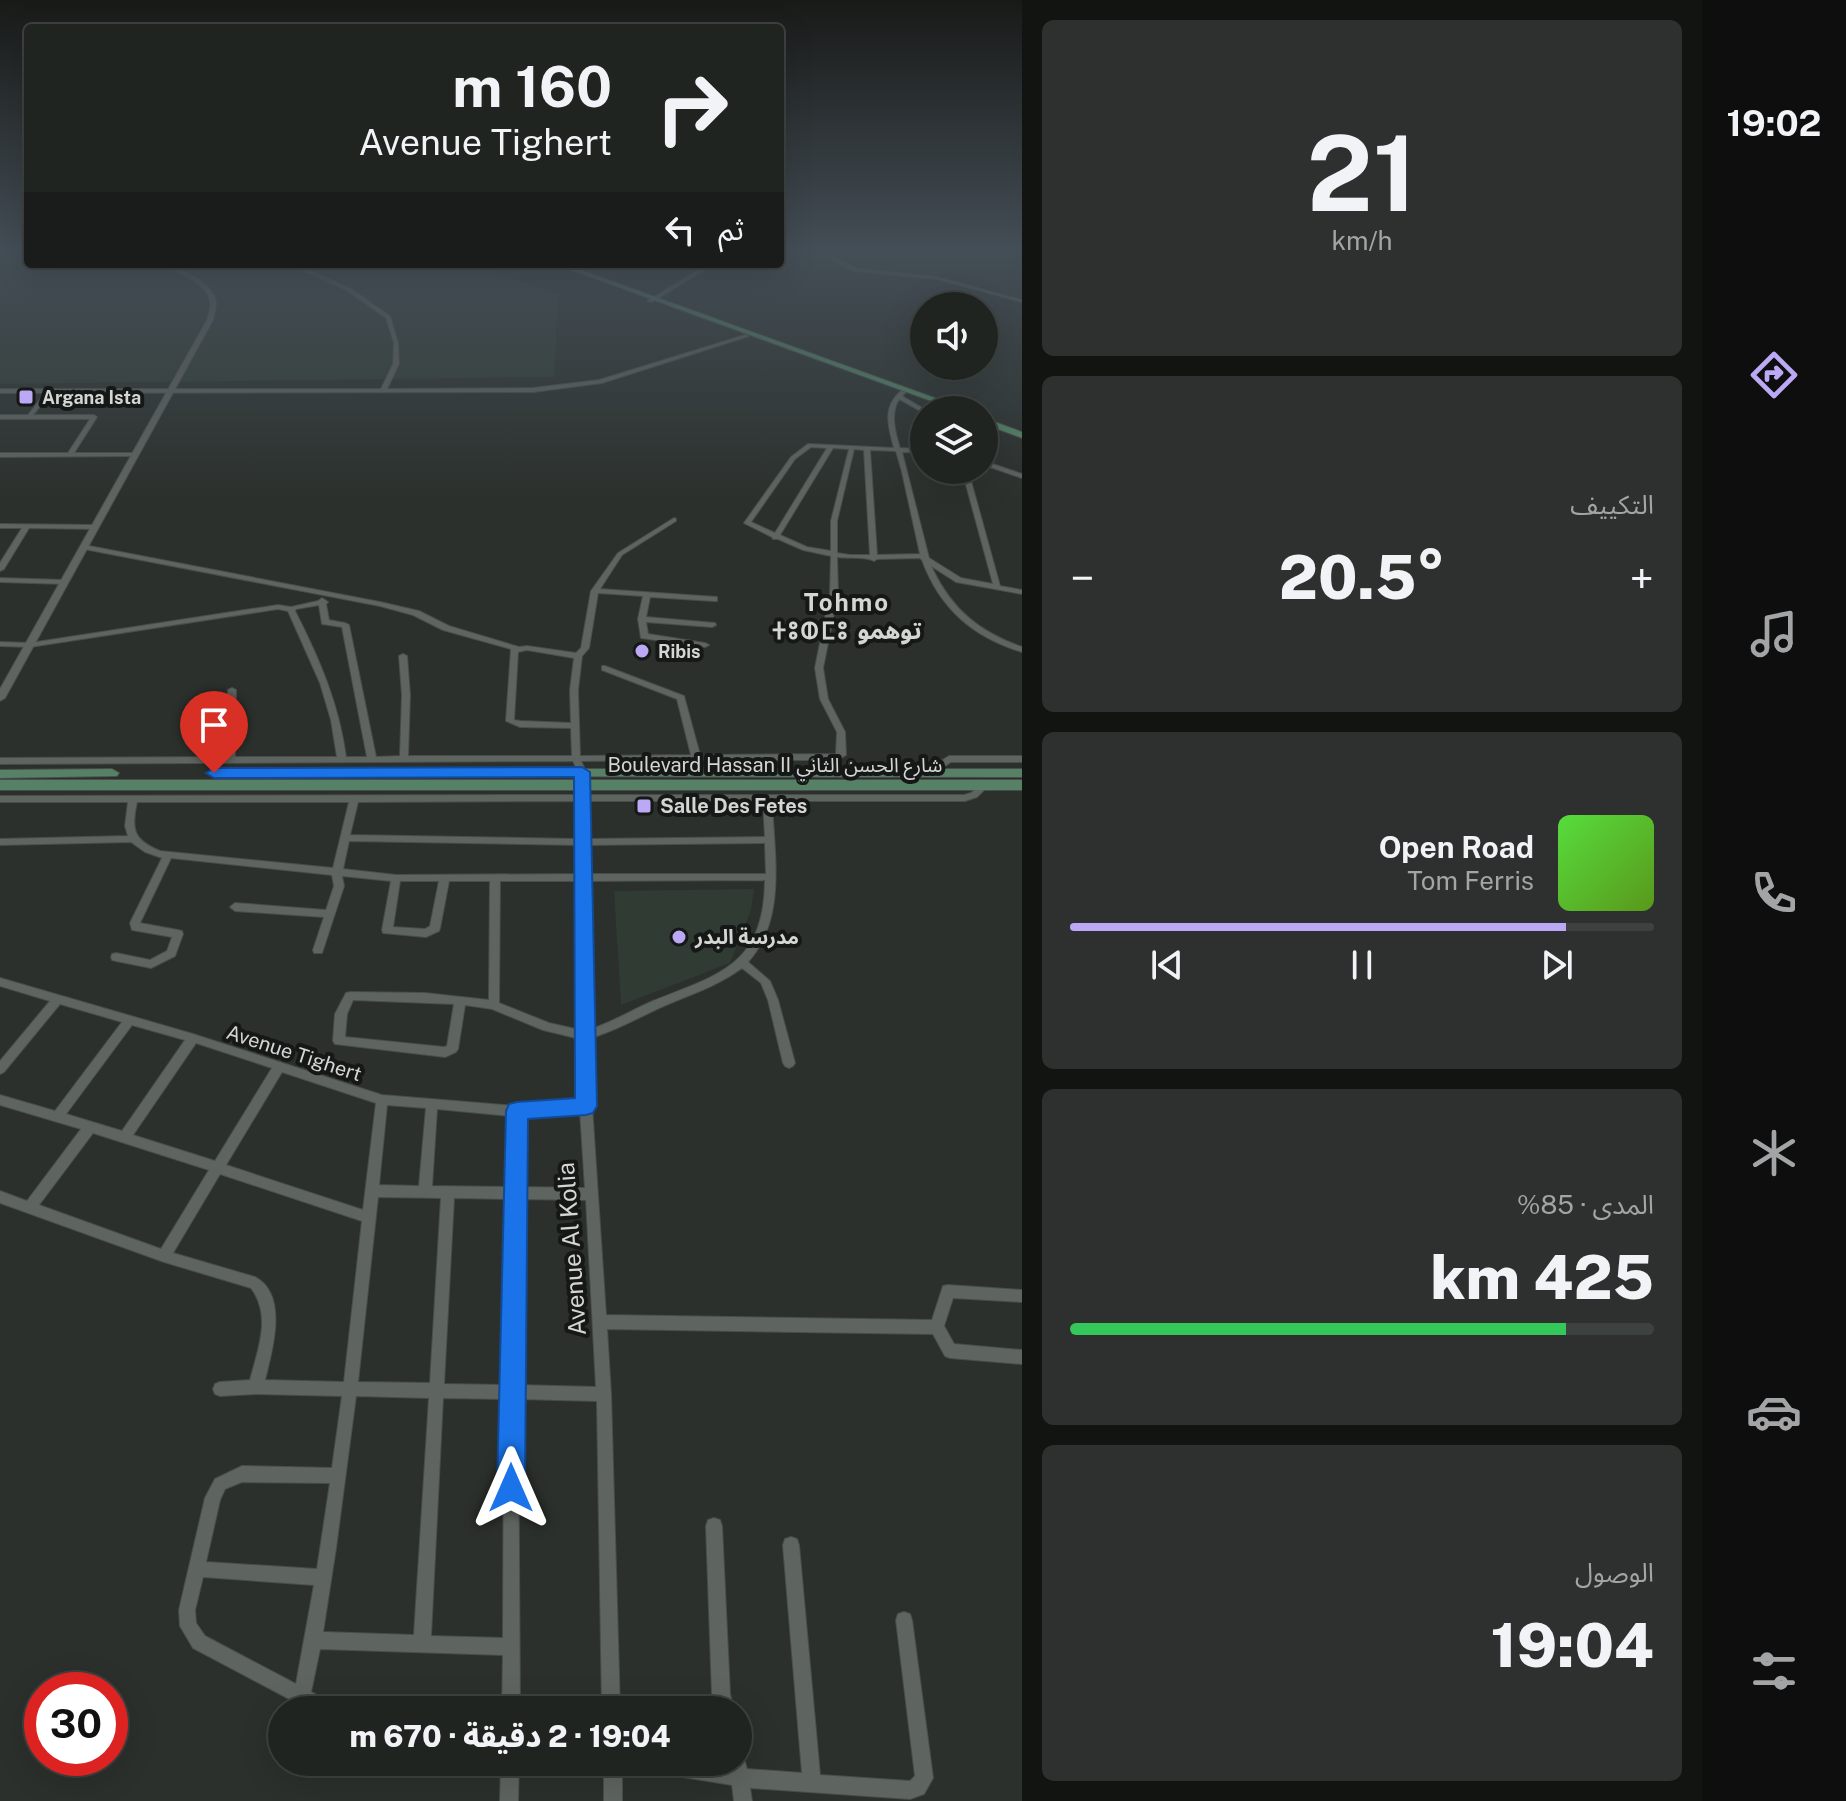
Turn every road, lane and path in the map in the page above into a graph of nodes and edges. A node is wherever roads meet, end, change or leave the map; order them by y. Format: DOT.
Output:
graph roads {
  1 [pos="203,333"];
  2 [pos="393,333"];
  3 [pos="739,333"];
  4 [pos="746,333"];
  5 [pos="747,336"];
  6 [pos="0,391"];
  7 [pos="49,391"];
  8 [pos="383,391"];
  9 [pos="170,392"];
  10 [pos="900,394"];
  11 [pos="924,396"];
  12 [pos="910,397"];
  13 [pos="910,401"];
  14 [pos="30,416"];
  15 [pos="0,417"];
  16 [pos="998,424"];
  17 [pos="1022,433"];
  18 [pos="831,446"];
  19 [pos="852,447"];
  20 [pos="867,448"];
  21 [pos="899,449"];
  22 [pos="910,450"];
  23 [pos="71,453"];
  24 [pos="0,455"];
  25 [pos="135,455"];
  26 [pos="998,468"];
  27 [pos="1022,476"];
  28 [pos="969,484"];
  29 [pos="674,520"];
  30 [pos="0,526"];
  31 [pos="27,526"];
  32 [pos="95,527"];
  33 [pos="775,538"];
  34 [pos="84,547"];
  35 [pos="833,555"];
  36 [pos="924,557"];
  37 [pos="3,559"];
  38 [pos="874,559"];
  39 [pos="0,569"];
  40 [pos="0,580"];
  41 [pos="64,582"];
  42 [pos="997,587"];
  43 [pos="314,591"];
  44 [pos="595,591"];
  45 [pos="1022,592"];
  46 [pos="647,594"];
  47 [pos="714,599"];
  48 [pos="324,602"];
  49 [pos="292,609"];
  50 [pos="642,619"];
  51 [pos="712,625"];
  52 [pos="0,644"];
  53 [pos="30,645"];
  54 [pos="705,645"];
  55 [pos="516,648"];
  56 [pos="1022,650"];
  57 [pos="403,656"];
  58 [pos="578,656"];
  59 [pos="605,668"];
  60 [pos="232,690"];
  61 [pos="0,698"];
  62 [pos="575,726"];
  63 [pos="1022,759"];
  64 [pos="342,760"];
  65 [pos="372,760"];
  66 [pos="404,760"];
  67 [pos="0,761"];
  68 [pos="231,761"];
  69 [pos="698,766"];
  70 [pos="928,773"];
  71 [pos="1022,773"];
  72 [pos="0,774"];
  73 [pos="581,779"];
  74 [pos="0,785"];
  75 [pos="985,785"];
  76 [pos="1022,785"];
  77 [pos="767,797"];
  78 [pos="133,798"];
  79 [pos="354,798"];
  80 [pos="0,799"];
  81 [pos="347,838"];
  82 [pos="133,839"];
  83 [pos="768,840"];
  84 [pos="0,842"];
  85 [pos="583,842"];
  86 [pos="168,855"];
  87 [pos="337,873"];
  88 [pos="584,876"];
  89 [pos="770,877"];
  90 [pos="396,878"];
  91 [pos="445,878"];
  92 [pos="495,878"];
  93 [pos="235,907"];
  94 [pos="328,914"];
  95 [pos="318,950"];
  96 [pos="116,957"];
  97 [pos="742,963"];
  98 [pos="0,982"];
  99 [pos="58,998"];
  100 [pos="460,1002"];
  101 [pos="494,1005"];
  102 [pos="129,1020"];
  103 [pos="584,1036"];
  104 [pos="193,1038"];
  105 [pos="789,1063"];
  106 [pos="278,1068"];
  107 [pos="0,1069"];
  108 [pos="0,1100"];
  109 [pos="382,1100"];
  110 [pos="432,1103"];
  111 [pos="586,1106"];
  112 [pos="517,1111"];
  113 [pos="57,1117"];
  114 [pos="90,1127"];
  115 [pos="125,1137"];
  116 [pos="219,1169"];
  117 [pos="371,1191"];
  118 [pos="425,1192"];
  119 [pos="448,1192"];
  120 [pos="517,1193"];
  121 [pos="591,1194"];
  122 [pos="0,1197"];
  123 [pos="30,1207"];
  124 [pos="367,1217"];
  125 [pos="164,1256"];
  126 [pos="1022,1296"];
  127 [pos="599,1322"];
  128 [pos="937,1327"];
  129 [pos="1022,1357"];
  130 [pos="256,1387"];
  131 [pos="220,1389"];
  132 [pos="349,1390"];
  133 [pos="437,1390"];
  134 [pos="511,1393"];
  135 [pos="604,1394"];
  136 [pos="337,1476"];
  137 [pos="714,1526"];
  138 [pos="791,1545"];
  139 [pos="197,1569"];
  140 [pos="322,1577"];
  141 [pos="904,1620"];
  142 [pos="314,1640"];
  143 [pos="422,1644"];
  144 [pos="511,1647"];
  145 [pos="302,1696"];
  146 [pos="511,1696"];
  147 [pos="611,1696"];
  148 [pos="722,1696"];
  149 [pos="752,1772"];
  150 [pos="510,1776"];
  151 [pos="613,1776"];
  152 [pos="740,1776"];
  153 [pos="812,1783"];
  154 [pos="509,1801"];
  155 [pos="613,1801"];
  156 [pos="743,1801"];
  1 -- 9 [label="street"];
  2 -- 8 [label="street"];
  3 -- 5 [label="highway"];
  4 -- 11 [label="highway"];
  5 -- 8 [label="street"];
  5 -- 10 [label="highway"];
  6 -- 7 [label="street"];
  7 -- 9 [label="street"];
  7 -- 14 [label="street"];
  8 -- 9 [label="street"];
  9 -- 25 [label="street"];
  10 -- 12 [label="highway"];
  10 -- 13 [label="street"];
  10 -- 21 [label="street"];
  14 -- 15 [label="street"];
  14 -- 23 [label="street"];
  16 -- 17 [label="highway"];
  18 -- 19 [label="street"];
  18 -- 33 [label="street"];
  18 -- 33 [label="street"];
  19 -- 20 [label="street"];
  19 -- 35 [label="street"];
  20 -- 21 [label="street"];
  20 -- 38 [label="street"];
  21 -- 22 [label="street"];
  21 -- 36 [label="street"];
  23 -- 24 [label="street"];
  23 -- 25 [label="street"];
  25 -- 32 [label="street"];
  26 -- 27 [label="street"];
  28 -- 42 [label="street"];
  29 -- 44 [label="street"];
  30 -- 31 [label="street"];
  31 -- 32 [label="street"];
  31 -- 37 [label="street"];
  32 -- 34 [label="street"];
  33 -- 35 [label="street"];
  34 -- 41 [label="street"];
  34 -- 43 [label="street"];
  35 -- 38 [label="street"];
  35 -- 69 [label="street"];
  36 -- 38 [label="street"];
  36 -- 42 [label="street"];
  36 -- 56 [label="street"];
  37 -- 39 [label="street"];
  40 -- 41 [label="street"];
  41 -- 53 [label="street"];
  42 -- 45 [label="street"];
  43 -- 48 [label="street"];
  43 -- 55 [label="street"];
  44 -- 46 [label="street"];
  44 -- 58 [label="street, Avenue Al Kolia"];
  46 -- 47 [label="street"];
  46 -- 50 [label="street"];
  48 -- 49 [label="street"];
  48 -- 65 [label="street"];
  49 -- 53 [label="street"];
  49 -- 64 [label="street"];
  50 -- 51 [label="street"];
  50 -- 54 [label="street"];
  52 -- 53 [label="street"];
  53 -- 61 [label="street"];
  55 -- 58 [label="street"];
  55 -- 62 [label="street"];
  57 -- 66 [label="street"];
  58 -- 62 [label="street, Avenue Al Kolia"];
  59 -- 69 [label="street"];
  60 -- 68 [label="street"];
  62 -- 73 [label="street, Avenue Al Kolia"];
  63 -- 70 [label="street"];
  64 -- 65 [label="street"];
  64 -- 68 [label="street"];
  65 -- 66 [label="street"];
  66 -- 73 [label="street"];
  67 -- 68 [label="street"];
  69 -- 70 [label="main road, Boulevard Hassan II شارع الحسن الثاني"];
  69 -- 73 [label="main road, Boulevard Hassan II شارع الحسن الثاني"];
  70 -- 71 [label="main road, Boulevard Hassan II شارع الحسن الثاني"];
  72 -- 73 [label="main road, Boulevard Hassan II شارع الحسن الثاني"];
  73 -- 74 [label="main road, Boulevard Hassan II شارع الحسن الثاني"];
  73 -- 75 [label="main road, Boulevard Hassan II شارع الحسن الثاني"];
  73 -- 77 [label="street"];
  73 -- 79 [label="street"];
  73 -- 85 [label="street, Avenue Al Kolia"];
  75 -- 76 [label="main road, Boulevard Hassan II شارع الحسن الثاني"];
  75 -- 77 [label="street"];
  77 -- 83 [label="street"];
  78 -- 79 [label="street"];
  78 -- 80 [label="street"];
  78 -- 82 [label="street"];
  79 -- 81 [label="street"];
  81 -- 85 [label="street"];
  81 -- 87 [label="street"];
  82 -- 84 [label="street"];
  82 -- 86 [label="street"];
  83 -- 85 [label="street"];
  83 -- 89 [label="street"];
  85 -- 88 [label="street, Avenue Al Kolia"];
  86 -- 87 [label="street"];
  86 -- 96 [label="street"];
  87 -- 90 [label="street"];
  87 -- 94 [label="street"];
  88 -- 89 [label="street"];
  88 -- 92 [label="street"];
  88 -- 103 [label="street, Avenue Al Kolia"];
  89 -- 97 [label="street"];
  90 -- 91 [label="street"];
  90 -- 91 [label="street"];
  91 -- 92 [label="street"];
  92 -- 101 [label="street"];
  93 -- 94 [label="street"];
  94 -- 95 [label="street"];
  97 -- 103 [label="street"];
  97 -- 105 [label="street"];
  98 -- 99 [label="street, Avenue Tighert"];
  99 -- 102 [label="street, Avenue Tighert"];
  99 -- 107 [label="street"];
  100 -- 100 [label="street"];
  100 -- 101 [label="street"];
  101 -- 103 [label="street"];
  102 -- 104 [label="street, Avenue Tighert"];
  102 -- 113 [label="street"];
  103 -- 111 [label="street, Avenue Al Kolia"];
  104 -- 106 [label="street, Avenue Tighert"];
  104 -- 115 [label="street"];
  106 -- 109 [label="street, Avenue Tighert"];
  106 -- 116 [label="street"];
  108 -- 113 [label="street"];
  109 -- 110 [label="street, Avenue Tighert"];
  109 -- 117 [label="street"];
  110 -- 112 [label="street, Avenue Tighert"];
  110 -- 118 [label="street"];
  111 -- 112 [label="street, Avenue Tighert"];
  111 -- 121 [label="street, Avenue Al Kolia"];
  112 -- 120 [label="street"];
  113 -- 114 [label="street"];
  114 -- 115 [label="street"];
  114 -- 123 [label="street"];
  115 -- 116 [label="street"];
  116 -- 124 [label="street"];
  116 -- 125 [label="street"];
  117 -- 118 [label="street"];
  117 -- 124 [label="street"];
  118 -- 119 [label="street"];
  119 -- 120 [label="street"];
  119 -- 133 [label="street"];
  120 -- 121 [label="street"];
  120 -- 134 [label="street"];
  121 -- 127 [label="street, Avenue Al Kolia"];
  122 -- 123 [label="street"];
  123 -- 125 [label="street"];
  124 -- 132 [label="street"];
  125 -- 130 [label="street"];
  126 -- 128 [label="street"];
  127 -- 128 [label="street"];
  127 -- 135 [label="street, Avenue Al Kolia"];
  128 -- 129 [label="street"];
  130 -- 131 [label="street"];
  130 -- 132 [label="street"];
  132 -- 133 [label="street"];
  132 -- 136 [label="street"];
  133 -- 134 [label="street"];
  133 -- 143 [label="street"];
  134 -- 135 [label="street"];
  134 -- 144 [label="street"];
  135 -- 147 [label="street, Avenue Al Kolia"];
  136 -- 139 [label="street"];
  136 -- 140 [label="street"];
  137 -- 148 [label="street"];
  138 -- 153 [label="street"];
  139 -- 140 [label="street"];
  139 -- 145 [label="street"];
  140 -- 142 [label="street"];
  141 -- 153 [label="street"];
  142 -- 143 [label="street"];
  142 -- 145 [label="street"];
  143 -- 144 [label="street"];
  144 -- 146 [label="street"];
  149 -- 153 [label="street"];
  150 -- 154 [label="street"];
  151 -- 155 [label="street"];
  152 -- 156 [label="street"];
}
